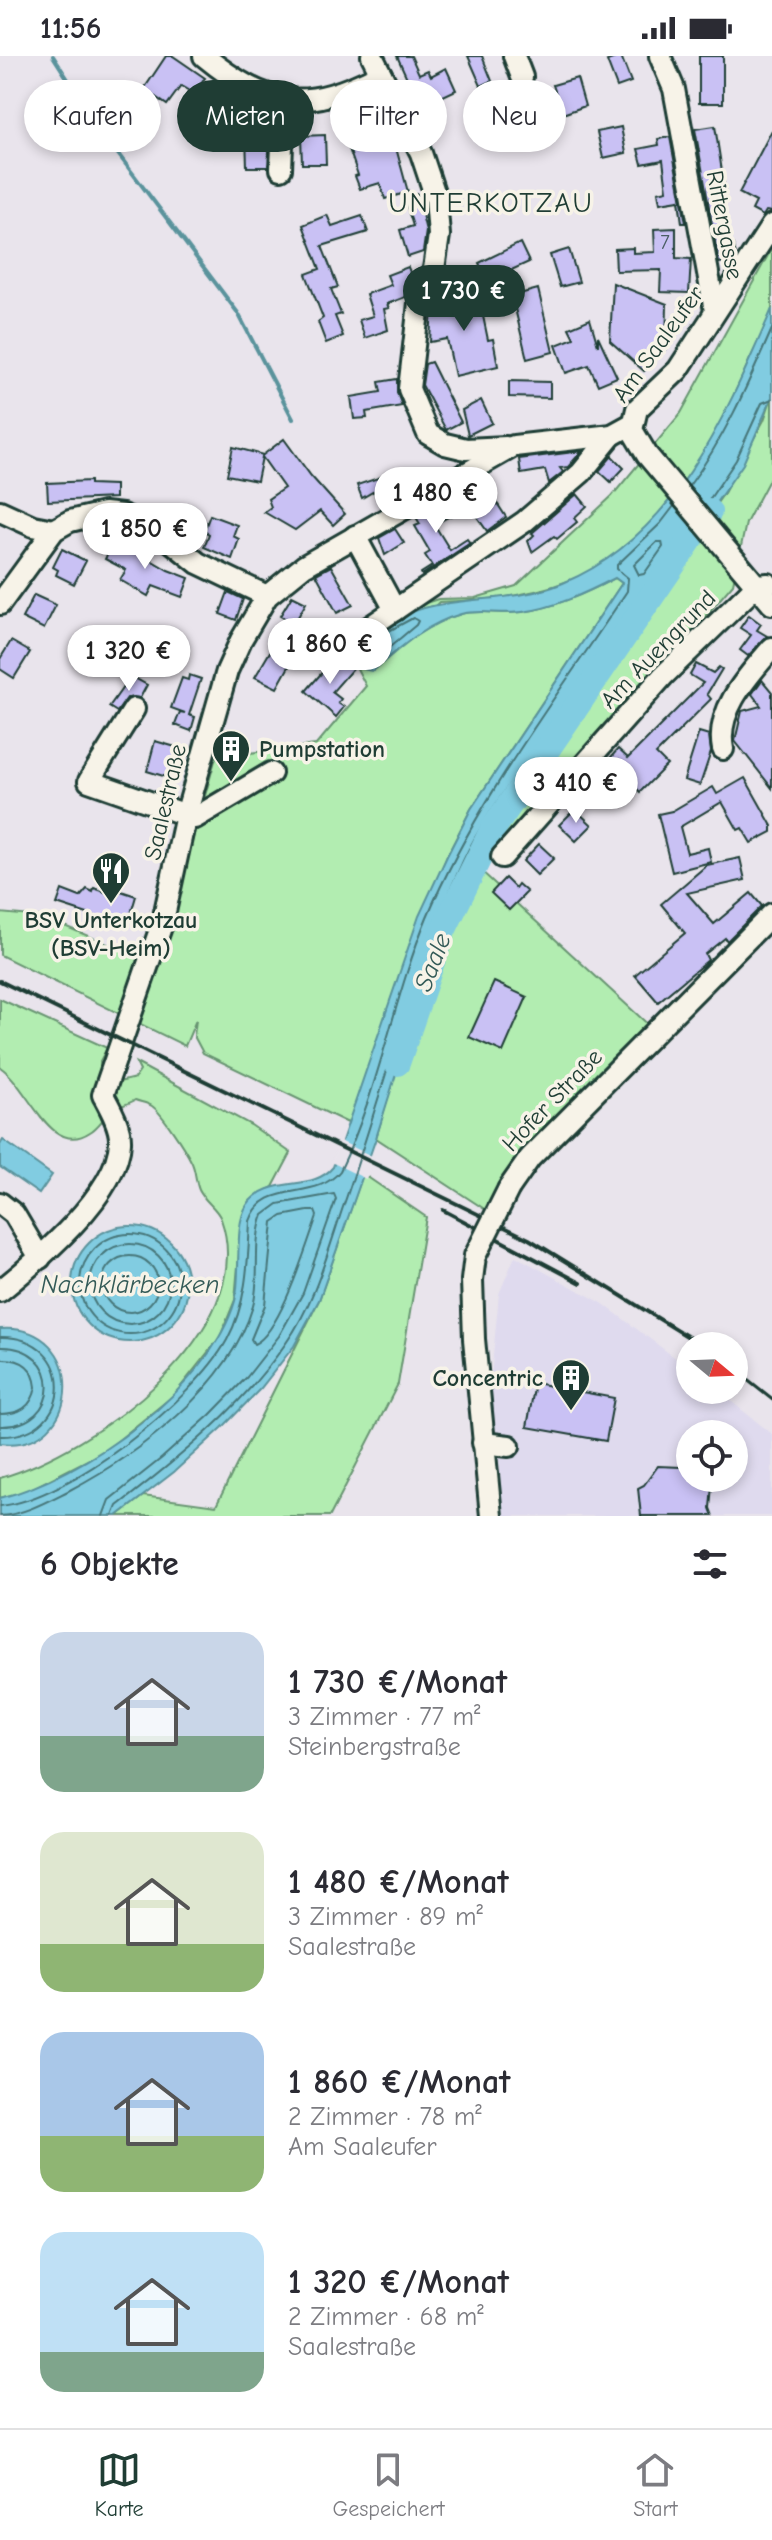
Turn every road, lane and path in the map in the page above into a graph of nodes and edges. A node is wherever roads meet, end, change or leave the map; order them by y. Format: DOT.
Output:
graph roads {
  1 [pos="204,56"];
  2 [pos="514,56"];
  3 [pos="660,56"];
  4 [pos="376,65"];
  5 [pos="522,77"];
  6 [pos="235,80"];
  7 [pos="314,100"];
  8 [pos="282,152"];
  9 [pos="281,169"];
  10 [pos="772,225"];
  11 [pos="715,311"];
  12 [pos="632,424"];
  13 [pos="612,435"];
  14 [pos="514,446"];
  15 [pos="0,511"];
  16 [pos="54,530"];
  17 [pos="355,536"];
  18 [pos="758,580"];
  19 [pos="267,596"];
  20 [pos="0,604"];
  21 [pos="772,604"];
  22 [pos="395,610"];
  23 [pos="772,648"];
  24 [pos="327,656"];
  25 [pos="134,709"];
  26 [pos="723,749"];
  27 [pos="271,773"];
  28 [pos="186,815"];
  29 [pos="502,857"];
  30 [pos="772,914"];
  31 [pos="0,1203"];
  32 [pos="40,1258"];
  33 [pos="0,1291"];
  34 [pos="483,1443"];
  35 [pos="509,1446"];
  36 [pos="491,1516"];
  1 -- 6 [label="street"];
  2 -- 5 [label="street"];
  3 -- 11 [label="street, Rittergasse"];
  4 -- 7 [label="street"];
  4 -- 14 [label="street"];
  8 -- 9 [label="street"];
  10 -- 11 [label="street, Am Saaleufer"];
  11 -- 12 [label="street, Am Saaleufer"];
  12 -- 13 [label="street, Saalestraße"];
  12 -- 18 [label="street, Am Saaleufer"];
  13 -- 14 [label="street, Saalestraße"];
  13 -- 22 [label="street, Am Saaleufer"];
  14 -- 17 [label="street, Saalestraße"];
  15 -- 16 [label="street"];
  16 -- 19 [label="street"];
  16 -- 20 [label="street"];
  17 -- 19 [label="street, Saalestraße"];
  17 -- 22 [label="street"];
  18 -- 21 [label="street, Am Saaleufer"];
  18 -- 29 [label="street, Am Auengrund"];
  19 -- 28 [label="street, Saalestraße"];
  22 -- 24 [label="street, Am Saaleufer"];
  23 -- 26 [label="street"];
  25 -- 28 [label="street"];
  27 -- 28 [label="street"];
  28 -- 32 [label="street, Saalestraße"];
  30 -- 34 [label="street, Hofer Straße, bridge"];
  31 -- 32 [label="street"];
  32 -- 33 [label="street"];
  34 -- 35 [label="street"];
  34 -- 36 [label="street, Hofer Straße"];
}
